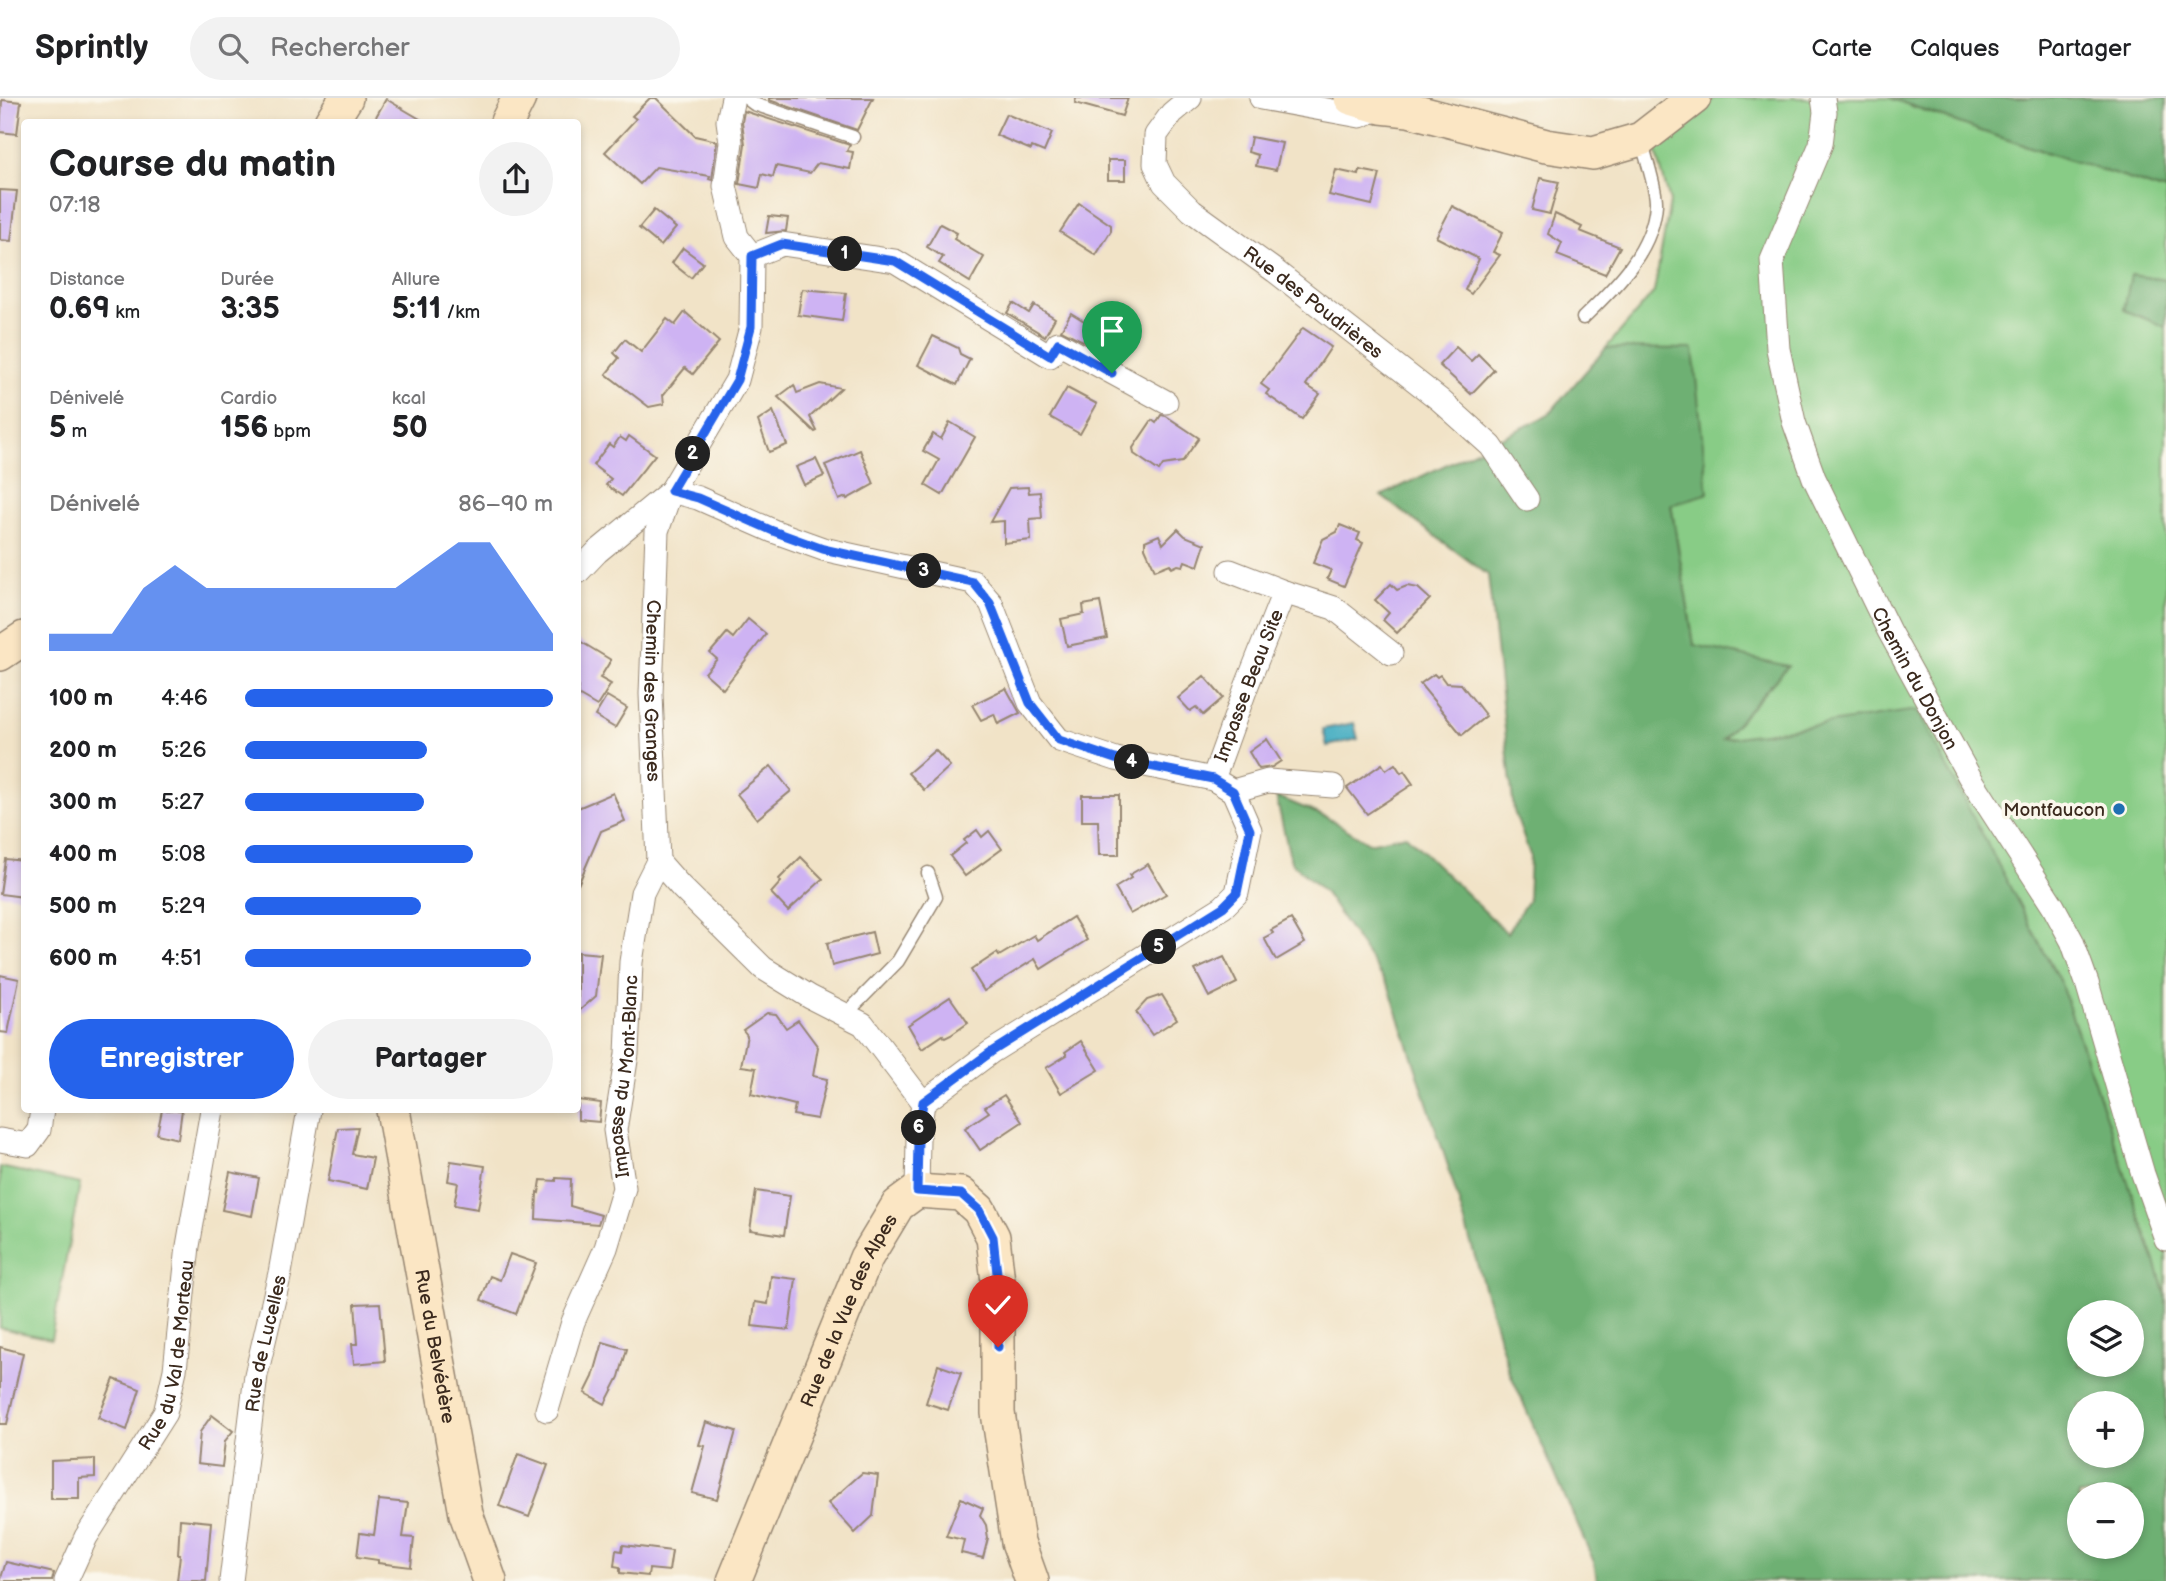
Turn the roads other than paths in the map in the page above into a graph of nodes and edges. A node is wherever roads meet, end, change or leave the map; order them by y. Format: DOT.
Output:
graph roads {
  1 [pos="346,98"];
  2 [pos="519,98"];
  3 [pos="733,98"];
  4 [pos="746,98"];
  5 [pos="1190,98"];
  6 [pos="1261,98"];
  7 [pos="1694,98"];
  8 [pos="1823,98"];
  9 [pos="1366,103"];
  10 [pos="333,119"];
  11 [pos="508,119"];
  12 [pos="853,137"];
  13 [pos="1641,139"];
  14 [pos="752,256"];
  15 [pos="1584,318"];
  16 [pos="1166,402"];
  17 [pos="671,491"];
  18 [pos="1527,499"];
  19 [pos="581,569"];
  20 [pos="1230,571"];
  21 [pos="1284,592"];
  22 [pos="21,640"];
  23 [pos="1391,653"];
  24 [pos="0,654"];
  25 [pos="1223,785"];
  26 [pos="1333,786"];
  27 [pos="657,861"];
  28 [pos="928,873"];
  29 [pos="845,1015"];
  30 [pos="923,1102"];
  31 [pos="42,1113"];
  32 [pos="211,1113"];
  33 [pos="308,1113"];
  34 [pos="394,1113"];
  35 [pos="0,1140"];
  36 [pos="917,1191"];
  37 [pos="2166,1239"];
  38 [pos="547,1410"];
  39 [pos="1018,1542"];
  40 [pos="66,1581"];
  41 [pos="231,1581"];
  42 [pos="490,1581"];
  43 [pos="734,1581"];
  44 [pos="1021,1581"];
  45 [pos="1032,1581"];
  1 -- 10 [label="street"];
  2 -- 11 [label="street"];
  3 -- 14 [label="street"];
  4 -- 12 [label="lane"];
  5 -- 18 [label="street, Rue des Poudrières"];
  6 -- 9 [label="street"];
  7 -- 13 [label="street"];
  8 -- 37 [label="street, Chemin du Donjon"];
  9 -- 13 [label="street"];
  13 -- 15 [label="lane"];
  14 -- 16 [label="street"];
  14 -- 17 [label="street, Chemin des Granges"];
  17 -- 19 [label="street"];
  17 -- 25 [label="street"];
  17 -- 27 [label="street, Chemin des Granges"];
  20 -- 21 [label="street, Impasse Beau Site"];
  21 -- 23 [label="street, Impasse Beau Site"];
  21 -- 25 [label="street, Impasse Beau Site"];
  22 -- 24 [label="street"];
  25 -- 26 [label="street"];
  25 -- 30 [label="street"];
  27 -- 29 [label="street"];
  27 -- 38 [label="street, Impasse du Mont-Blanc"];
  28 -- 29 [label="lane"];
  29 -- 30 [label="street"];
  30 -- 36 [label="street"];
  31 -- 35 [label="street"];
  32 -- 40 [label="street, Rue du Val de Morteau"];
  33 -- 41 [label="street, Rue de Lucelles"];
  34 -- 42 [label="street, Rue du Belvédère"];
  36 -- 39 [label="street"];
  36 -- 43 [label="street, Rue de la Vue des Alpes"];
  39 -- 44 [label="street"];
  39 -- 45 [label="street"];
}
